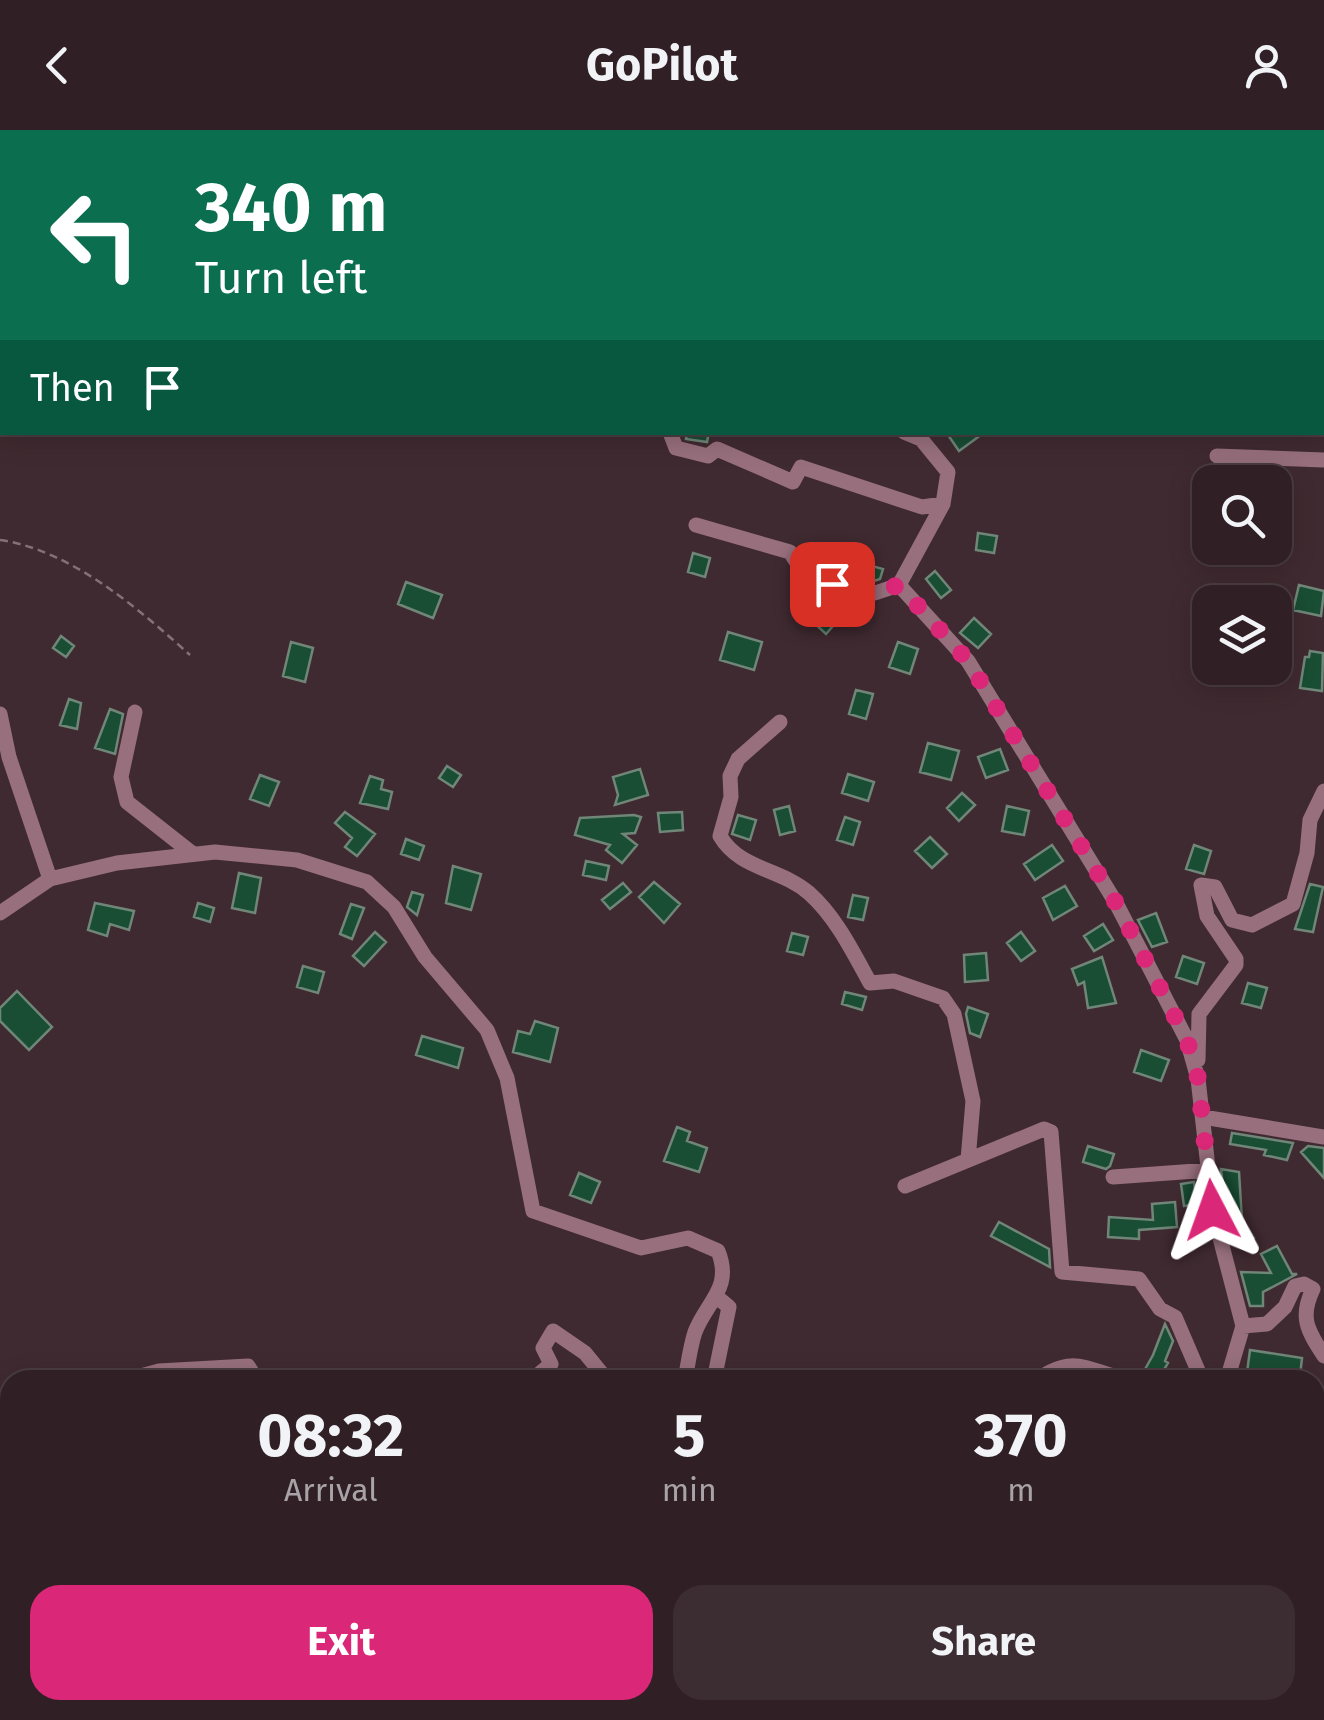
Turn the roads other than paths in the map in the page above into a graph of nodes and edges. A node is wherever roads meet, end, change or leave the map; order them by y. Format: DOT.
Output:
graph roads {
  1 [pos="671,435"];
  2 [pos="912,435"];
  3 [pos="1216,456"];
  4 [pos="1324,460"];
  5 [pos="943,504"];
  6 [pos="696,525"];
  7 [pos="899,585"];
  8 [pos="135,712"];
  9 [pos="0,714"];
  10 [pos="780,722"];
  11 [pos="1324,791"];
  12 [pos="193,854"];
  13 [pos="50,880"];
  14 [pos="0,913"];
  15 [pos="1198,1078"];
  16 [pos="1203,1117"];
  17 [pos="1324,1136"];
  18 [pos="968,1160"];
  19 [pos="1210,1170"];
  20 [pos="1113,1177"];
  21 [pos="905,1186"];
  22 [pos="1319,1287"];
  23 [pos="717,1297"];
  24 [pos="1243,1326"];
  25 [pos="1324,1356"];
  26 [pos="177,1370"];
  27 [pos="251,1370"];
  28 [pos="544,1370"];
  29 [pos="599,1370"];
  30 [pos="687,1370"];
  31 [pos="716,1370"];
  32 [pos="1051,1370"];
  33 [pos="1095,1370"];
  34 [pos="1198,1370"];
  35 [pos="1230,1370"];
  1 -- 5 [label="street"];
  2 -- 5 [label="street"];
  3 -- 4 [label="street"];
  5 -- 7 [label="street"];
  6 -- 7 [label="street"];
  7 -- 15 [label="street"];
  8 -- 12 [label="street"];
  9 -- 13 [label="street"];
  10 -- 18 [label="street"];
  11 -- 15 [label="street"];
  12 -- 13 [label="street"];
  12 -- 23 [label="street"];
  13 -- 14 [label="street"];
  15 -- 16 [label="street"];
  16 -- 17 [label="street"];
  16 -- 19 [label="street"];
  18 -- 21 [label="street"];
  18 -- 34 [label="street"];
  19 -- 20 [label="street"];
  19 -- 24 [label="street"];
  22 -- 24 [label="street"];
  22 -- 25 [label="street"];
  23 -- 30 [label="street"];
  23 -- 31 [label="street"];
  24 -- 35 [label="street"];
  26 -- 27 [label="street"];
  28 -- 29 [label="street"];
  32 -- 33 [label="street"];
}
